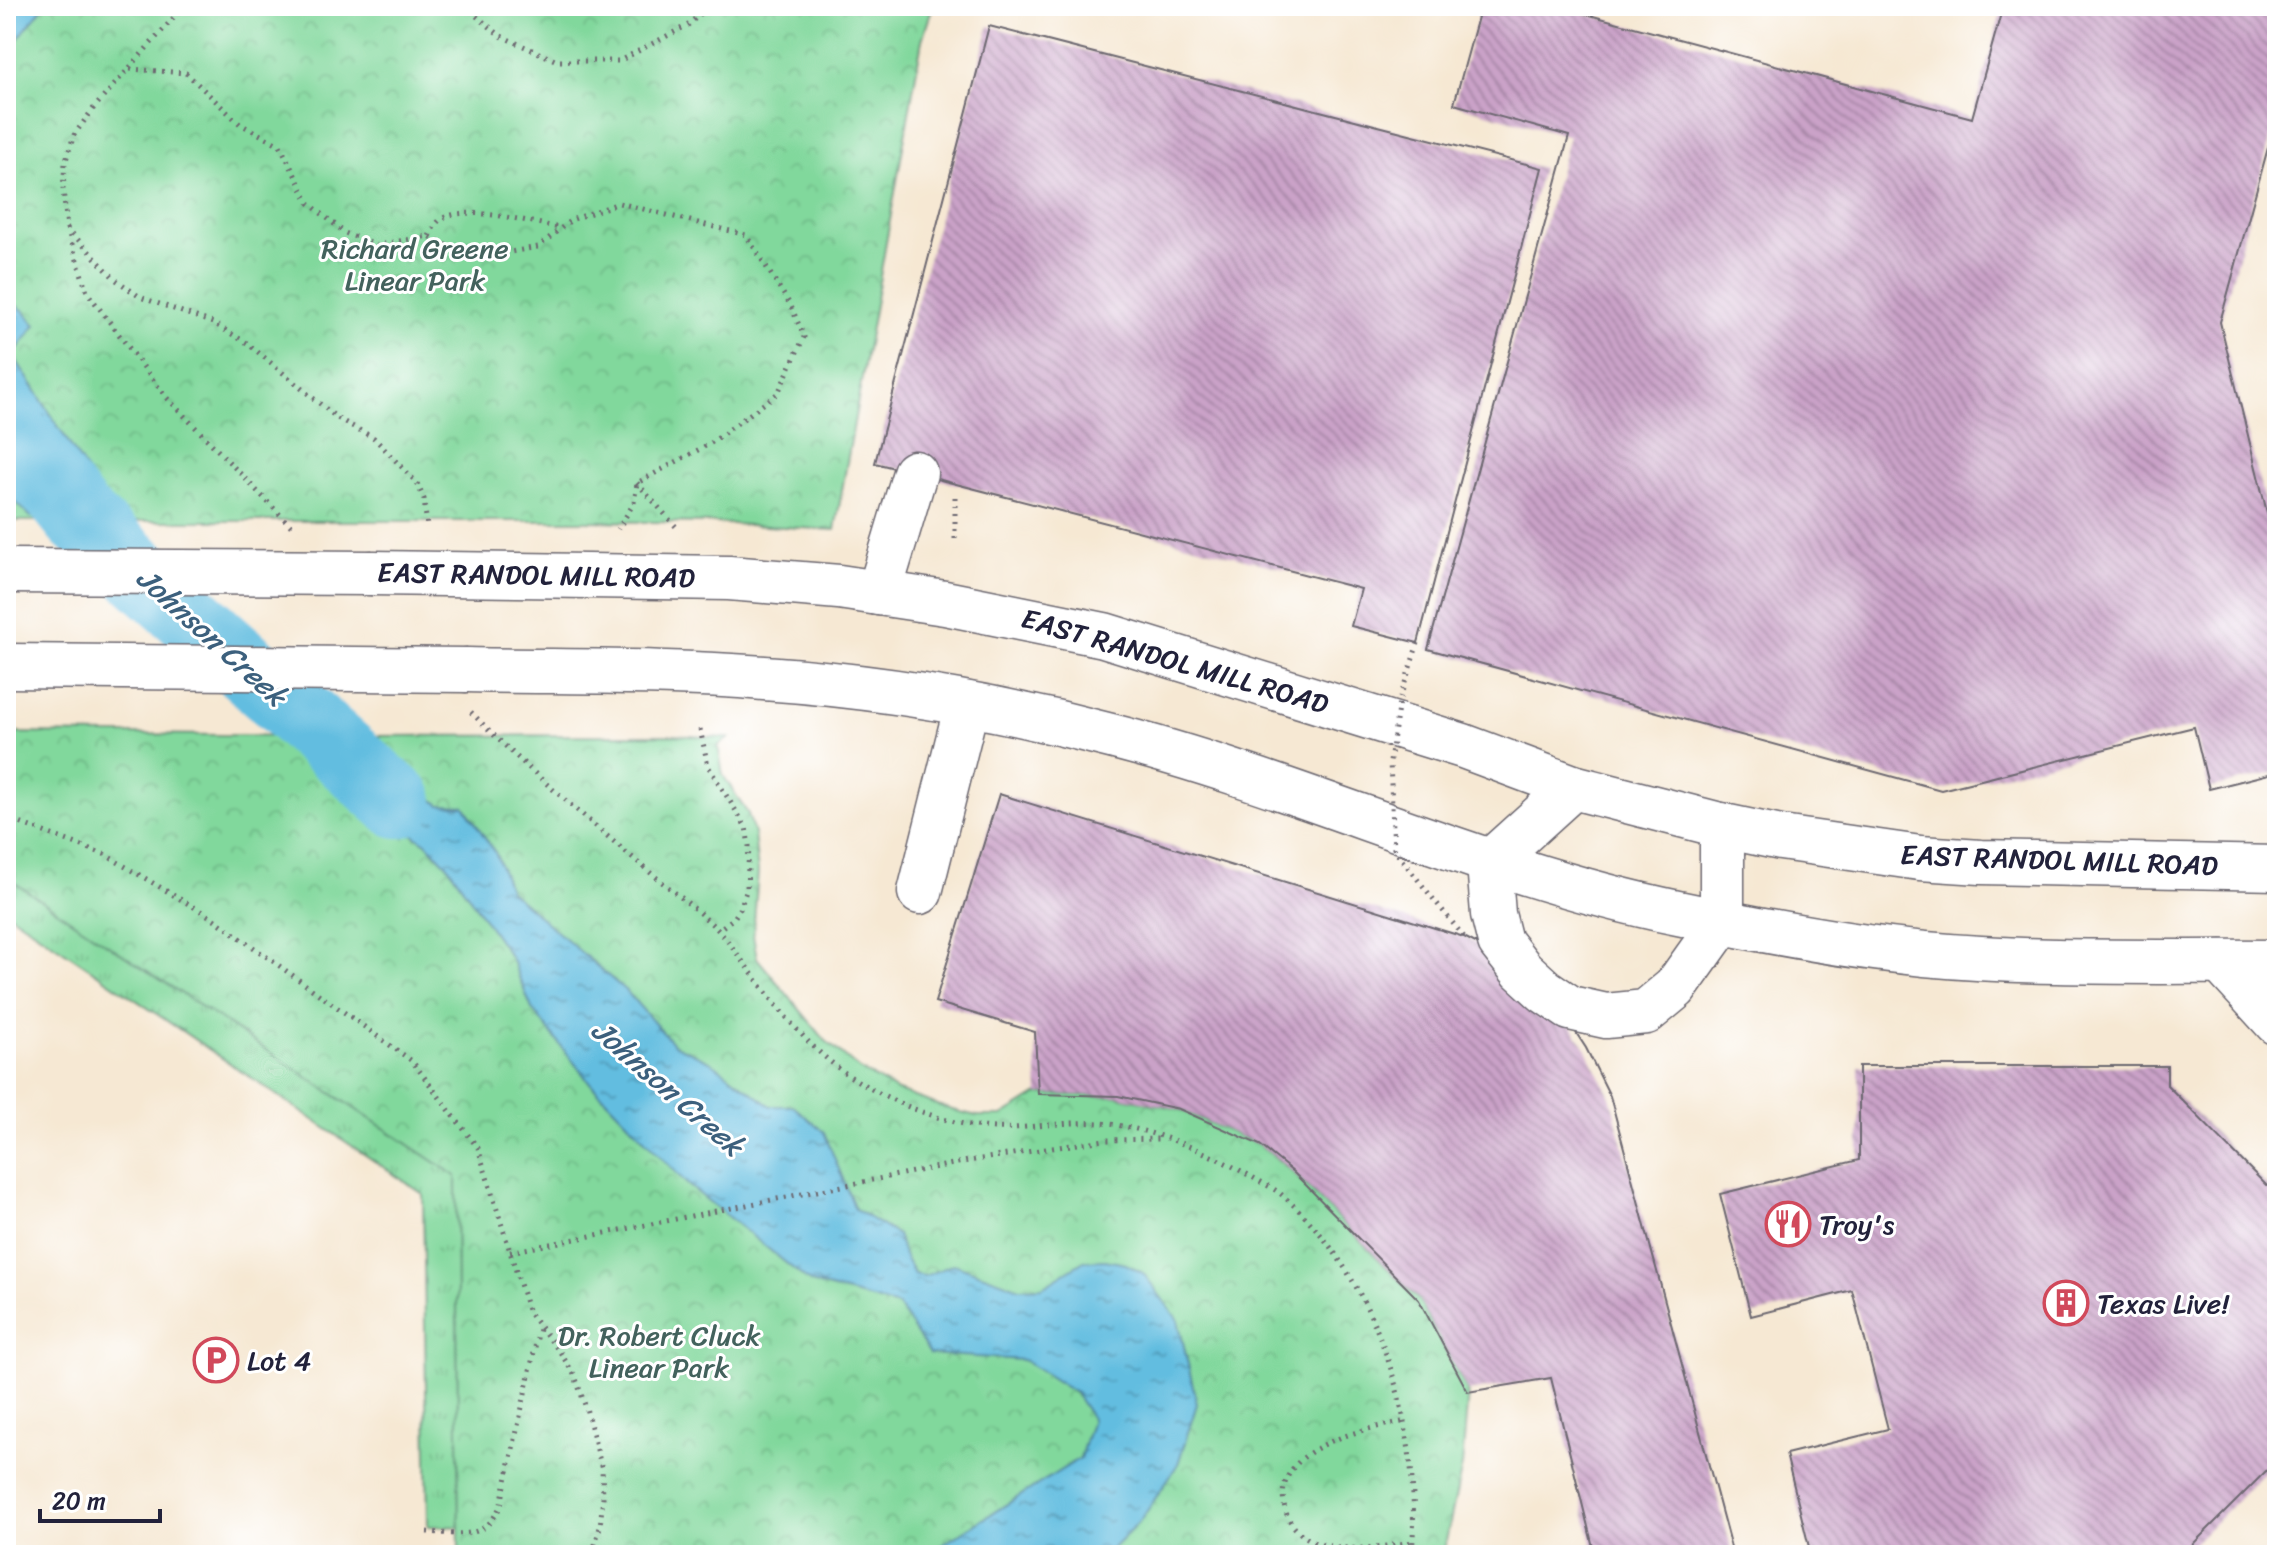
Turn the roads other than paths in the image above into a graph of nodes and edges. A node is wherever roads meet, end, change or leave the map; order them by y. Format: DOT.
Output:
graph roads {
  1 [pos="935,480"];
  2 [pos="6,571"];
  3 [pos="879,593"];
  4 [pos="6,666"];
  5 [pos="967,704"];
  6 [pos="1573,787"];
  7 [pos="1722,825"];
  8 [pos="1489,863"];
  9 [pos="2277,868"];
  10 [pos="920,892"];
  11 [pos="1722,922"];
  12 [pos="2221,962"];
  13 [pos="2277,962"];
  14 [pos="2277,1023"];
  1 -- 3 [label="main road"];
  2 -- 3 [label="main road, EAST RANDOL MILL ROAD, bridge"];
  3 -- 6 [label="main road, EAST RANDOL MILL ROAD"];
  4 -- 5 [label="main road, bridge"];
  5 -- 8 [label="main road"];
  5 -- 10 [label="main road"];
  6 -- 7 [label="main road, EAST RANDOL MILL ROAD"];
  6 -- 8 [label="main road"];
  7 -- 9 [label="main road, EAST RANDOL MILL ROAD"];
  7 -- 11 [label="main road"];
  8 -- 11 [label="main road"];
  8 -- 11 [label="main road"];
  11 -- 12 [label="main road"];
  12 -- 13 [label="main road"];
  12 -- 14 [label="main road"];
}
